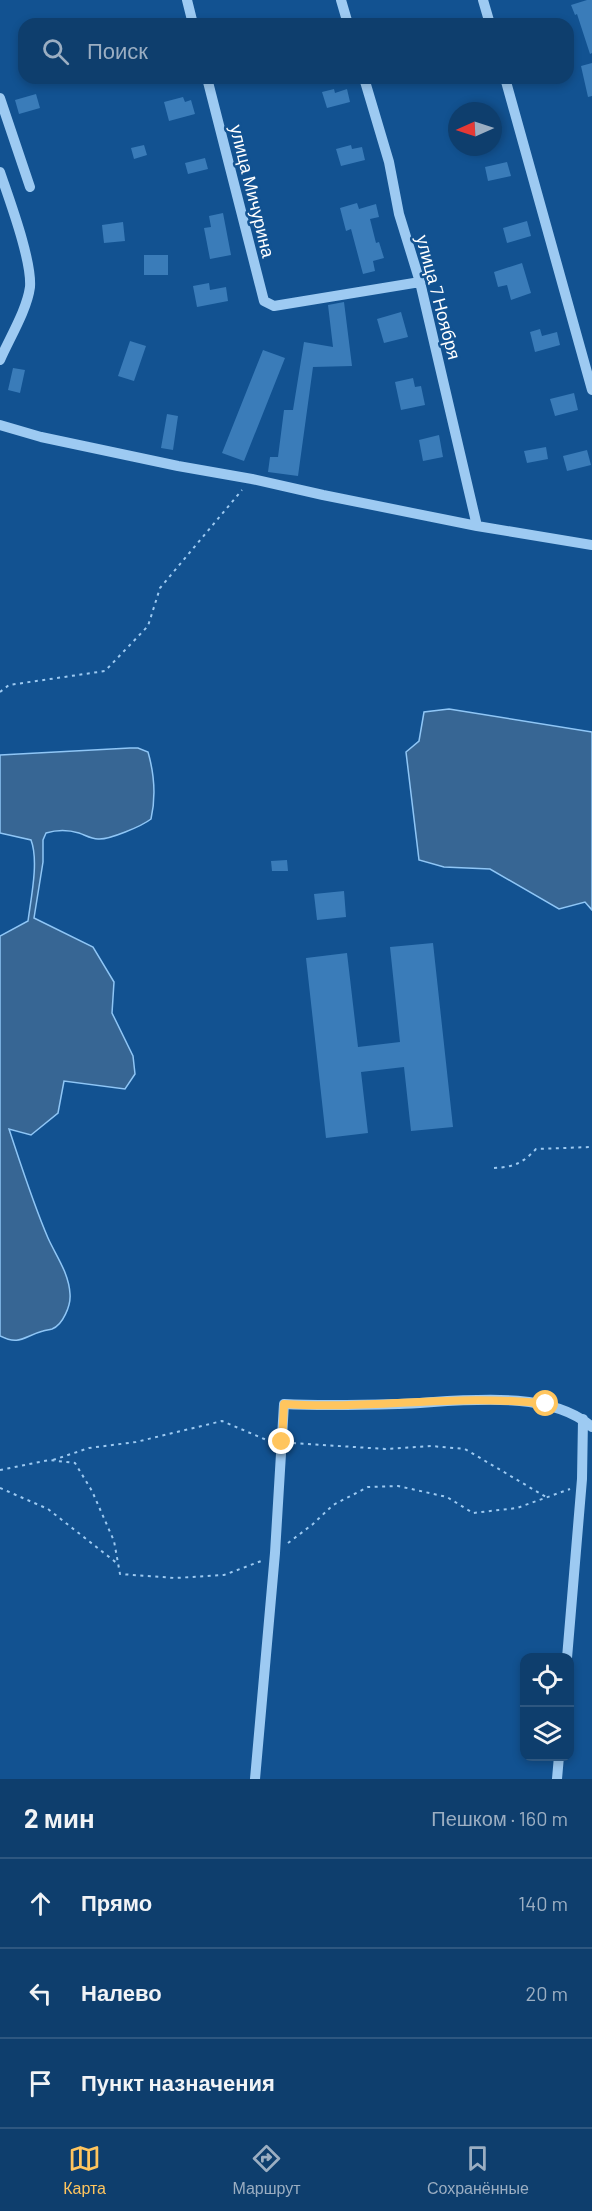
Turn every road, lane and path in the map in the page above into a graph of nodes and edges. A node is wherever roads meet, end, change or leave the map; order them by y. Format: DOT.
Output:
graph roads {
  1 [pos="187,0"];
  2 [pos="341,0"];
  3 [pos="483,0"];
  4 [pos="192,18"];
  5 [pos="346,18"];
  6 [pos="488,18"];
  7 [pos="209,84"];
  8 [pos="366,84"];
  9 [pos="507,84"];
  10 [pos="0,98"];
  11 [pos="0,171"];
  12 [pos="30,187"];
  13 [pos="420,282"];
  14 [pos="0,360"];
  15 [pos="592,390"];
  16 [pos="0,425"];
  17 [pos="252,479"];
  18 [pos="477,526"];
  19 [pos="592,545"];
  20 [pos="0,692"];
  21 [pos="592,1146"];
  22 [pos="494,1168"];
  23 [pos="583,1419"];
  24 [pos="592,1427"];
  25 [pos="282,1442"];
  26 [pos="52,1460"];
  27 [pos="0,1488"];
  28 [pos="546,1497"];
  29 [pos="118,1564"];
  30 [pos="567,1653"];
  31 [pos="559,1761"];
  32 [pos="255,1779"];
  33 [pos="557,1779"];
  1 -- 4 [label="street"];
  2 -- 5 [label="street"];
  3 -- 6 [label="street"];
  7 -- 13 [label="street, улица Мичурина"];
  8 -- 13 [label="street, улица 7 Ноября"];
  9 -- 15 [label="street"];
  10 -- 12 [label="street"];
  11 -- 14 [label="street"];
  13 -- 18 [label="street, улица 7 Ноября"];
  16 -- 17 [label="street"];
  17 -- 18 [label="street"];
  17 -- 20 [label="path"];
  18 -- 19 [label="street"];
  21 -- 22 [label="path"];
  23 -- 24 [label="street"];
  23 -- 25 [label="street"];
  23 -- 30 [label="street"];
  25 -- 26 [label="path"];
  25 -- 28 [label="path"];
  25 -- 32 [label="street"];
  27 -- 29 [label="path"];
  31 -- 33 [label="street"];
}
